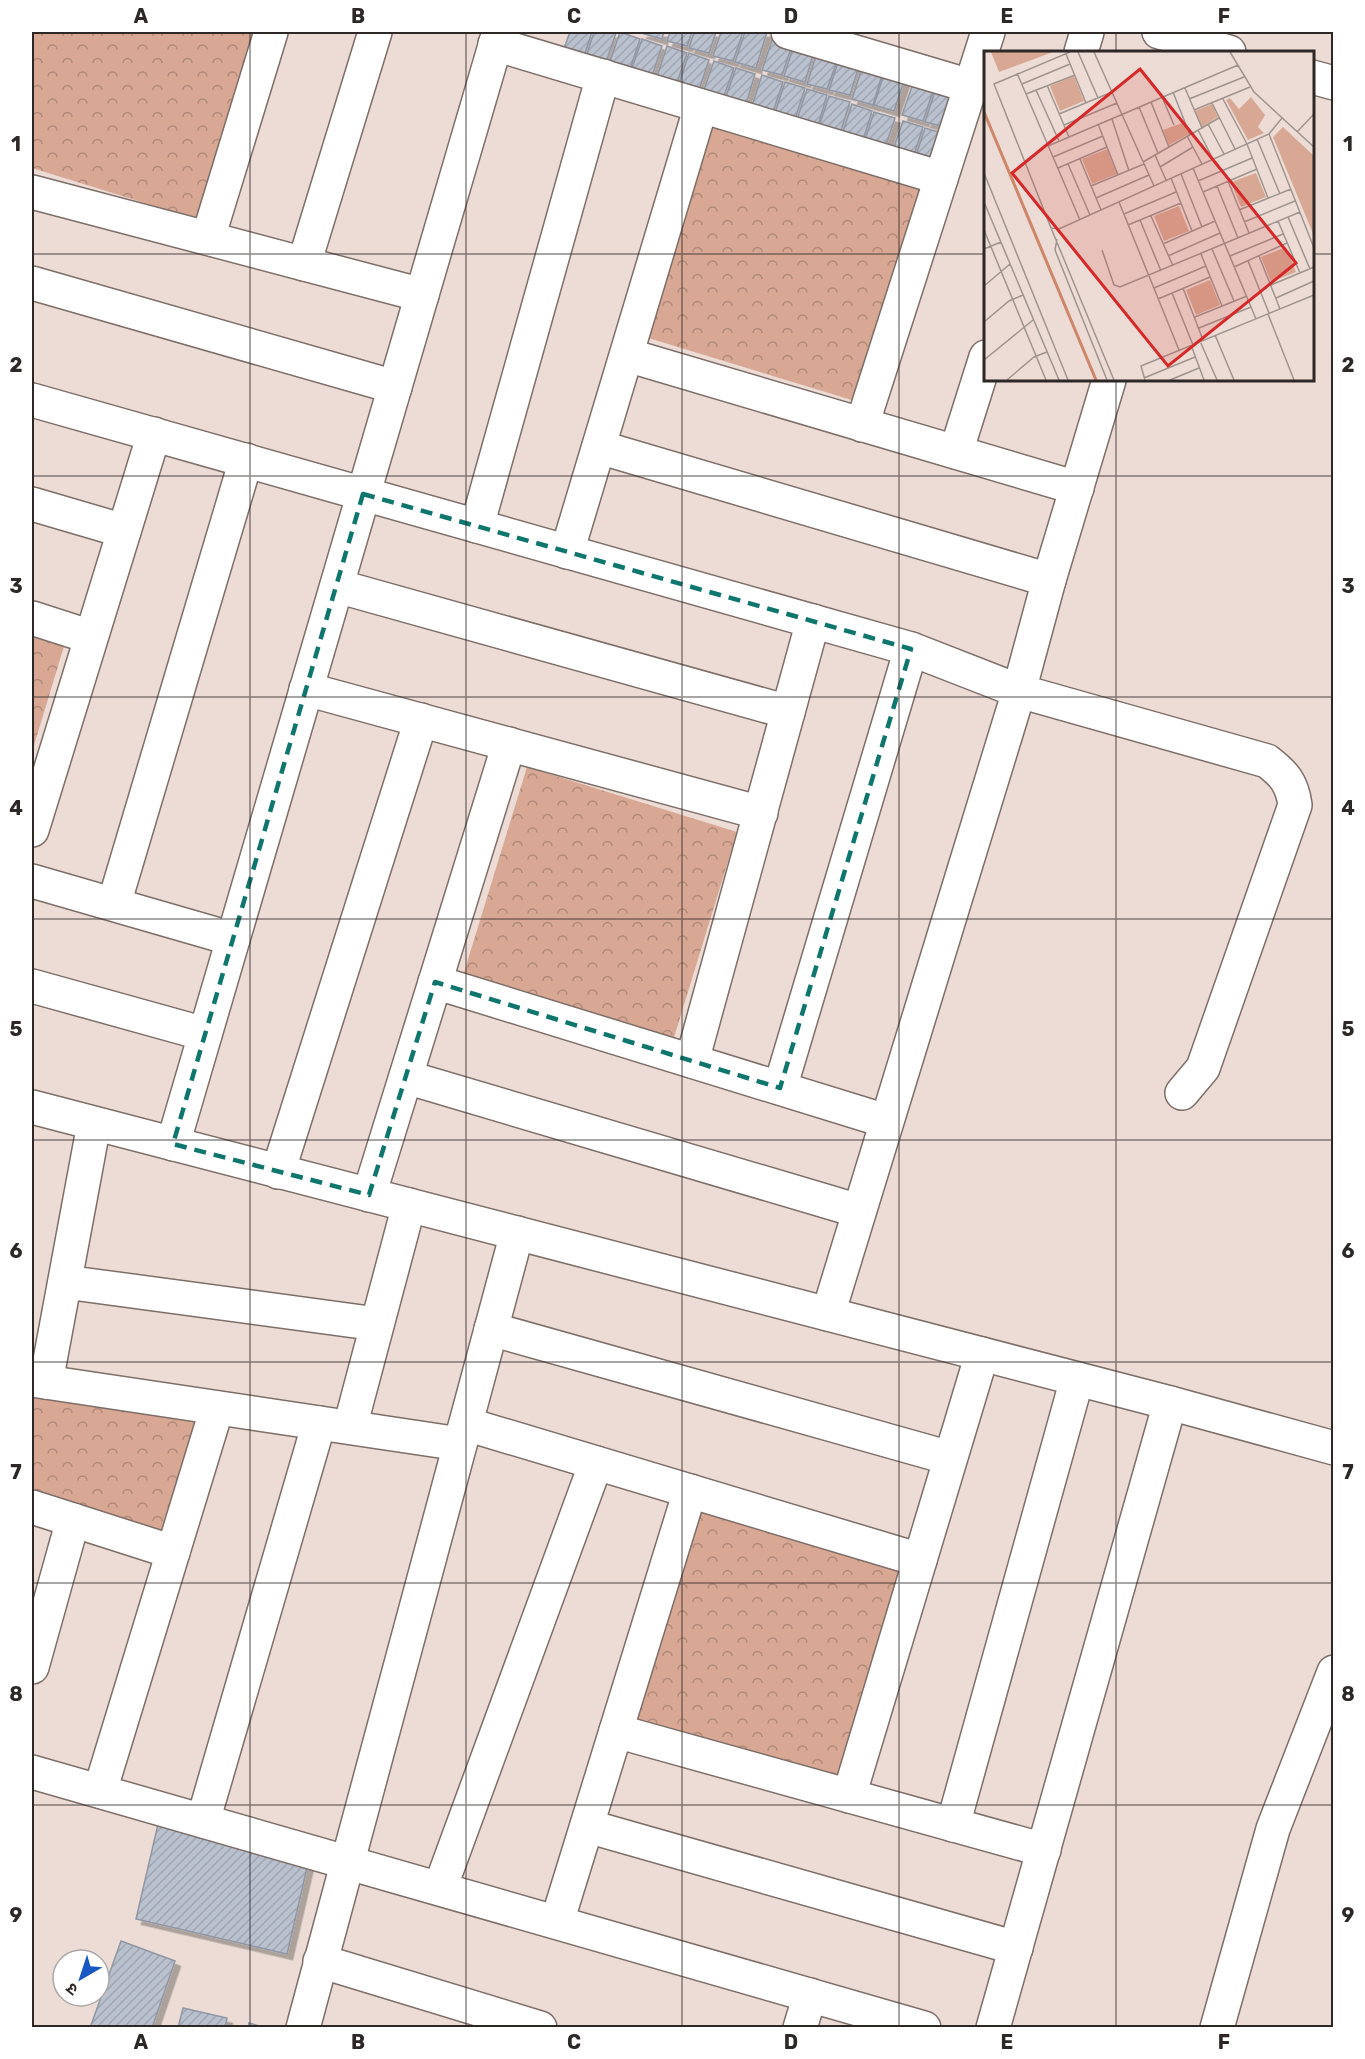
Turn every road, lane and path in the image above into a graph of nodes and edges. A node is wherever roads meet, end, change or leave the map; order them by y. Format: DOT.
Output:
graph roads {
  1 [pos="271,32"];
  2 [pos="375,32"];
  3 [pos="788,32"];
  4 [pos="988,32"];
  5 [pos="1087,32"];
  6 [pos="1159,32"];
  7 [pos="497,38"];
  8 [pos="1081,51"];
  9 [pos="1215,51"];
  10 [pos="603,76"];
  11 [pos="1314,78"];
  12 [pos="1334,83"];
  13 [pos="970,86"];
  14 [pos="701,106"];
  15 [pos="941,178"];
  16 [pos="32,192"];
  17 [pos="208,238"];
  18 [pos="304,264"];
  19 [pos="32,283"];
  20 [pos="422,294"];
  21 [pos="627,355"];
  22 [pos="984,363"];
  23 [pos="1109,381"];
  24 [pos="395,387"];
  25 [pos="32,399"];
  26 [pos="862,424"];
  27 [pos="154,434"];
  28 [pos="599,447"];
  29 [pos="956,453"];
  30 [pos="246,460"];
  31 [pos="1077,488"];
  32 [pos="363,494"];
  33 [pos="32,504"];
  34 [pos="477,526"];
  35 [pos="124,531"];
  36 [pos="567,552"];
  37 [pos="1049,580"];
  38 [pos="337,586"];
  39 [pos="32,618"];
  40 [pos="813,621"];
  41 [pos="91,637"];
  42 [pos="911,649"];
  43 [pos="306,689"];
  44 [pos="1019,691"];
  45 [pos="788,712"];
  46 [pos="421,720"];
  47 [pos="509,744"];
  48 [pos="761,813"];
  49 [pos="32,830"];
  50 [pos="32,881"];
  51 [pos="114,904"];
  52 [pos="233,939"];
  53 [pos="435,982"];
  54 [pos="32,986"];
  55 [pos="205,1034"];
  56 [pos="692,1061"];
  57 [pos="406,1077"];
  58 [pos="780,1088"];
  59 [pos="1182,1093"];
  60 [pos="32,1107"];
  61 [pos="886,1121"];
  62 [pos="94,1124"];
  63 [pos="173,1144"];
  64 [pos="278,1172"];
  65 [pos="369,1196"];
  66 [pos="409,1205"];
  67 [pos="859,1211"];
  68 [pos="517,1233"];
  69 [pos="65,1282"];
  70 [pos="828,1314"];
  71 [pos="377,1324"];
  72 [pos="491,1329"];
  73 [pos="982,1354"];
  74 [pos="1077,1379"];
  75 [pos="39,1381"];
  76 [pos="1170,1403"];
  77 [pos="217,1408"];
  78 [pos="335,1425"];
  79 [pos="463,1434"];
  80 [pos="1334,1448"];
  81 [pos="950,1458"];
  82 [pos="596,1463"];
  83 [pos="690,1491"];
  84 [pos="32,1507"];
  85 [pos="73,1521"];
  86 [pos="173,1552"];
  87 [pos="920,1560"];
  88 [pos="32,1667"];
  89 [pos="1334,1672"];
  90 [pos="616,1731"];
  91 [pos="32,1772"];
  92 [pos="100,1791"];
  93 [pos="849,1796"];
  94 [pos="203,1821"];
  95 [pos="953,1825"];
  96 [pos="586,1826"];
  97 [pos="1044,1850"];
  98 [pos="347,1863"];
  99 [pos="440,1888"];
  100 [pos="556,1922"];
  101 [pos="1016,1948"];
  102 [pos="320,1961"];
  103 [pos="810,1995"];
  104 [pos="906,2025"];
  105 [pos="303,2028"];
  106 [pos="540,2028"];
  107 [pos="801,2028"];
  108 [pos="993,2028"];
  109 [pos="1217,2028"];
  1 -- 17 [label="street"];
  2 -- 18 [label="street"];
  3 -- 13 [label="street"];
  4 -- 13 [label="street"];
  5 -- 8 [label="street"];
  6 -- 9 [label="street"];
  7 -- 10 [label="street"];
  7 -- 20 [label="street"];
  10 -- 14 [label="street"];
  10 -- 34 [label="street"];
  11 -- 12 [label="street"];
  13 -- 15 [label="street"];
  14 -- 15 [label="street"];
  14 -- 21 [label="street"];
  15 -- 26 [label="street"];
  16 -- 17 [label="street"];
  17 -- 18 [label="street"];
  18 -- 20 [label="street"];
  19 -- 24 [label="street"];
  20 -- 24 [label="street"];
  21 -- 26 [label="street"];
  21 -- 28 [label="street"];
  22 -- 29 [label="street"];
  23 -- 31 [label="street"];
  24 -- 32 [label="street"];
  25 -- 27 [label="street"];
  26 -- 29 [label="street"];
  27 -- 30 [label="street"];
  27 -- 35 [label="street"];
  28 -- 36 [label="street"];
  28 -- 37 [label="street"];
  29 -- 31 [label="street"];
  30 -- 32 [label="street"];
  30 -- 51 [label="street"];
  31 -- 37 [label="street"];
  32 -- 34 [label="street"];
  32 -- 38 [label="street"];
  33 -- 35 [label="street"];
  34 -- 36 [label="street"];
  35 -- 41 [label="street"];
  36 -- 40 [label="street"];
  37 -- 44 [label="street"];
  38 -- 43 [label="street"];
  38 -- 45 [label="street"];
  39 -- 41 [label="street"];
  40 -- 42 [label="street"];
  40 -- 45 [label="street"];
  41 -- 49 [label="street"];
  42 -- 44 [label="street"];
  42 -- 58 [label="street"];
  43 -- 46 [label="street"];
  43 -- 52 [label="street"];
  44 -- 59 [label="street"];
  44 -- 61 [label="street"];
  45 -- 48 [label="street"];
  46 -- 47 [label="street"];
  46 -- 64 [label="street"];
  47 -- 48 [label="street"];
  47 -- 53 [label="street"];
  48 -- 56 [label="street"];
  50 -- 51 [label="street"];
  51 -- 52 [label="street"];
  52 -- 55 [label="street"];
  53 -- 56 [label="street"];
  53 -- 57 [label="street"];
  54 -- 55 [label="street"];
  55 -- 63 [label="street"];
  56 -- 58 [label="street"];
  57 -- 65 [label="street"];
  57 -- 67 [label="street"];
  58 -- 61 [label="street"];
  60 -- 62 [label="street"];
  61 -- 67 [label="street"];
  62 -- 63 [label="street"];
  62 -- 69 [label="street"];
  63 -- 64 [label="street"];
  64 -- 65 [label="street"];
  65 -- 66 [label="street"];
  66 -- 68 [label="street"];
  66 -- 71 [label="street"];
  67 -- 70 [label="street"];
  68 -- 70 [label="street"];
  68 -- 72 [label="street"];
  69 -- 71 [label="street"];
  69 -- 75 [label="street"];
  70 -- 73 [label="street"];
  71 -- 78 [label="street"];
  72 -- 79 [label="street"];
  72 -- 81 [label="street"];
  73 -- 74 [label="street"];
  73 -- 81 [label="street"];
  74 -- 76 [label="street"];
  74 -- 95 [label="street"];
  75 -- 77 [label="street"];
  76 -- 80 [label="street"];
  76 -- 97 [label="street"];
  77 -- 78 [label="street"];
  77 -- 86 [label="street"];
  78 -- 79 [label="street"];
  78 -- 94 [label="street"];
  79 -- 82 [label="street"];
  79 -- 98 [label="street"];
  81 -- 87 [label="street"];
  82 -- 83 [label="street"];
  82 -- 99 [label="street"];
  83 -- 87 [label="street"];
  83 -- 90 [label="street"];
  84 -- 85 [label="street"];
  85 -- 86 [label="street"];
  85 -- 88 [label="street"];
  86 -- 92 [label="street"];
  87 -- 93 [label="street"];
  89 -- 109 [label="street"];
  90 -- 93 [label="street"];
  90 -- 96 [label="street"];
  91 -- 92 [label="street"];
  92 -- 94 [label="street"];
  93 -- 95 [label="street"];
  94 -- 98 [label="street"];
  95 -- 97 [label="street"];
  96 -- 100 [label="street"];
  96 -- 101 [label="street"];
  97 -- 101 [label="street"];
  98 -- 99 [label="street"];
  98 -- 102 [label="street"];
  99 -- 100 [label="street"];
  100 -- 103 [label="street"];
  101 -- 108 [label="street"];
  102 -- 105 [label="street"];
  102 -- 106 [label="street"];
  103 -- 104 [label="street"];
  103 -- 107 [label="street"];
}
